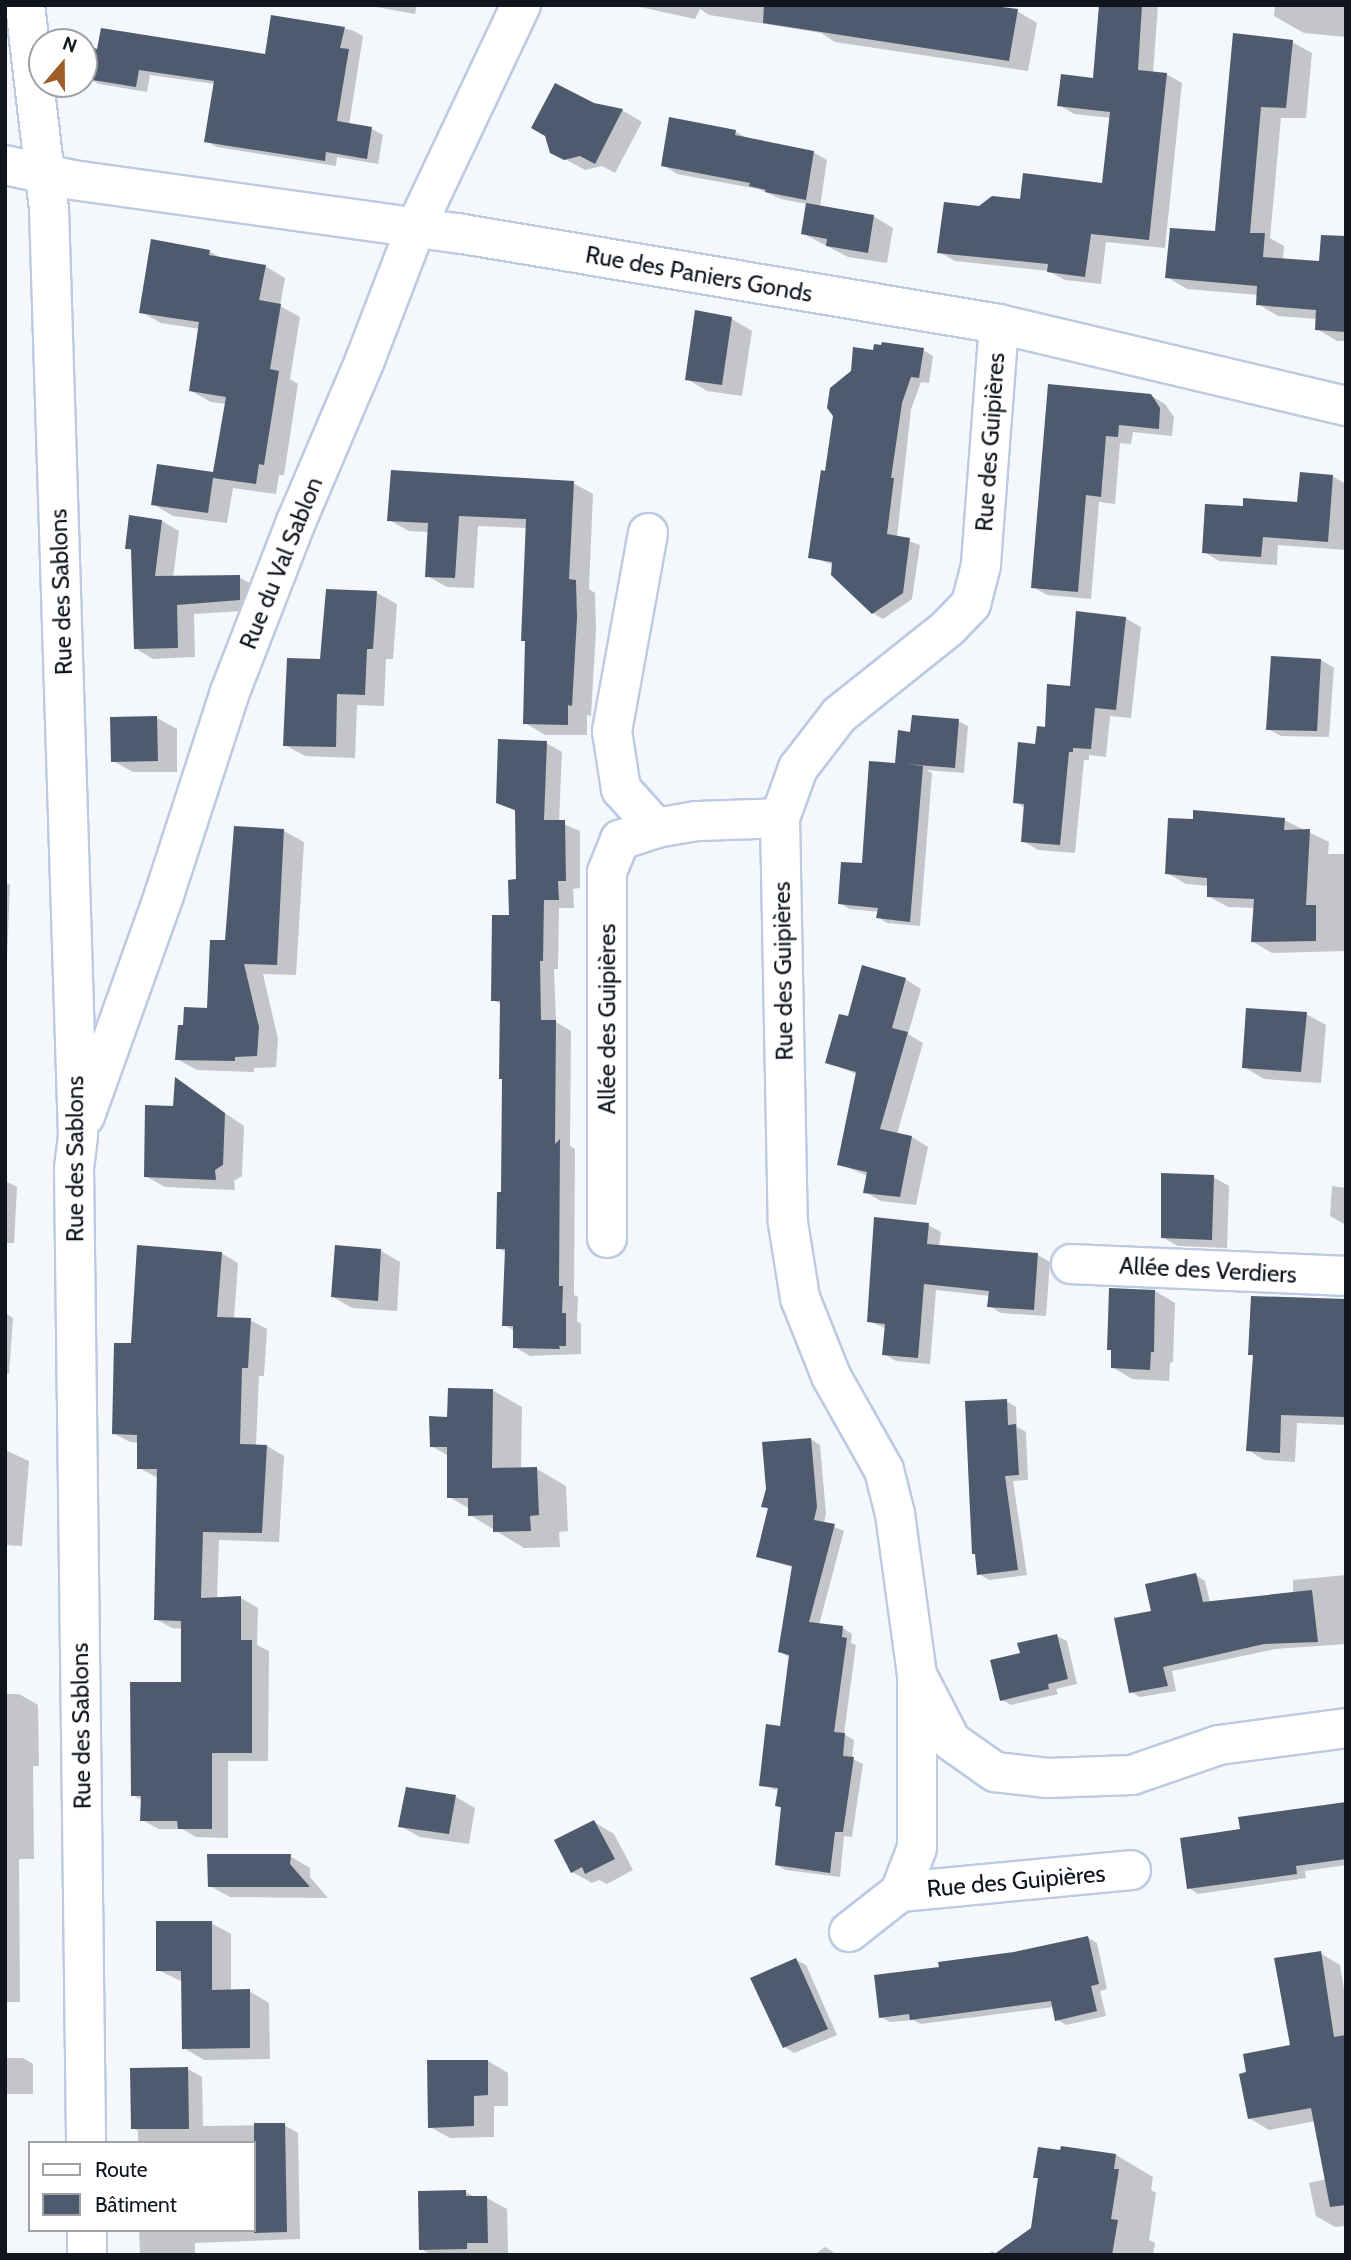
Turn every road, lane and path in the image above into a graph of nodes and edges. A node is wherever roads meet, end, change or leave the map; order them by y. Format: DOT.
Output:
graph roads {
  1 [pos="25,5"];
  2 [pos="521,5"];
  3 [pos="5,165"];
  4 [pos="46,175"];
  5 [pos="416,227"];
  6 [pos="999,324"];
  7 [pos="1346,406"];
  8 [pos="649,533"];
  9 [pos="780,818"];
  10 [pos="656,828"];
  11 [pos="78,1136"];
  12 [pos="607,1238"];
  13 [pos="1071,1264"];
  14 [pos="1346,1276"];
  15 [pos="917,1675"];
  16 [pos="1346,1728"];
  17 [pos="1131,1870"];
  18 [pos="900,1892"];
  19 [pos="849,1931"];
  20 [pos="86,2141"];
  21 [pos="87,2232"];
  22 [pos="87,2255"];
  1 -- 4 [label="street, Rue des Sablons"];
  2 -- 5 [label="street, Rue du Val Sablon"];
  3 -- 4 [label="street"];
  4 -- 5 [label="street, Rue des Paniers Gonds"];
  4 -- 11 [label="street, Rue des Sablons"];
  5 -- 6 [label="street, Rue des Paniers Gonds"];
  5 -- 11 [label="street, Rue du Val Sablon"];
  6 -- 7 [label="street, Rue des Paniers Gonds"];
  6 -- 9 [label="street, Rue des Guipières"];
  8 -- 10 [label="street"];
  9 -- 10 [label="street, Allée des Guipières"];
  9 -- 15 [label="street, Rue des Guipières"];
  10 -- 12 [label="street, Allée des Guipières"];
  11 -- 20 [label="street, Rue des Sablons"];
  13 -- 14 [label="street, Allée des Verdiers"];
  15 -- 16 [label="street, Rue des Guipières"];
  15 -- 18 [label="street, Rue des Guipières"];
  17 -- 18 [label="street, Rue des Guipières"];
  18 -- 19 [label="street, Rue des Guipières"];
  21 -- 22 [label="street"];
}
